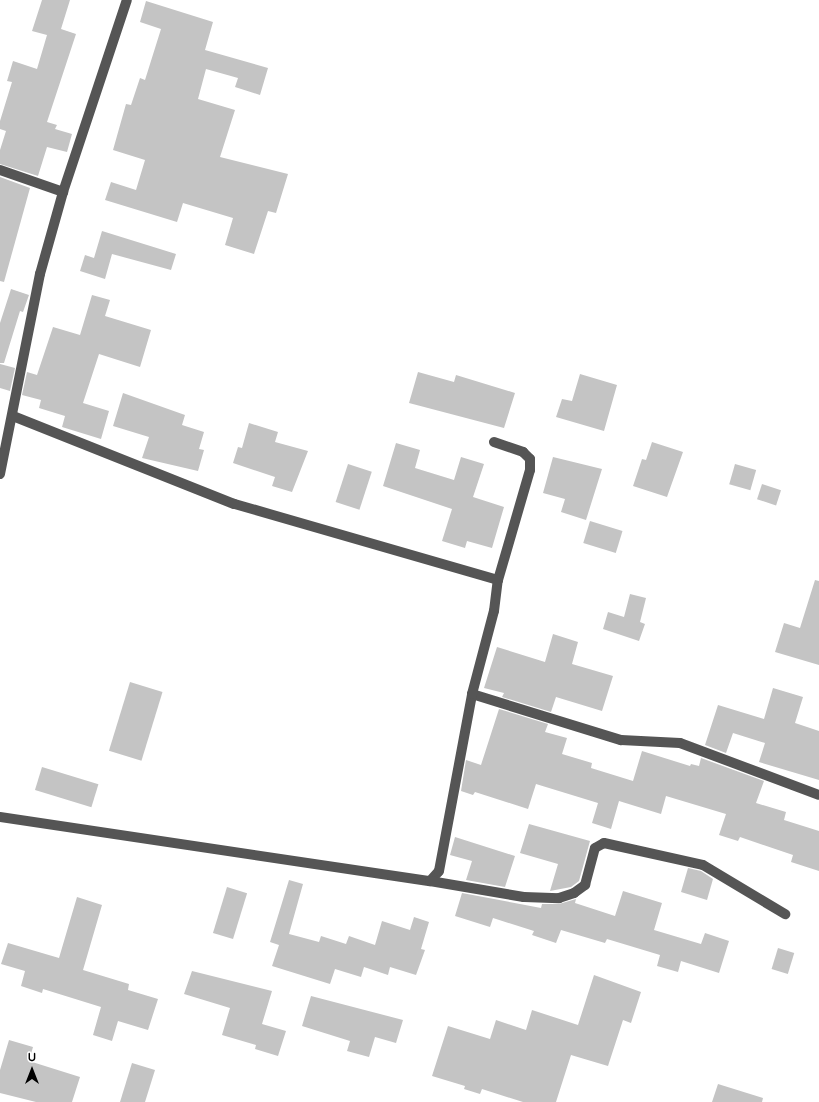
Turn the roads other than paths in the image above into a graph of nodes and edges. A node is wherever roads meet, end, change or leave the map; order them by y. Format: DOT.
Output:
graph roads {
  1 [pos="127,0"];
  2 [pos="0,170"];
  3 [pos="63,192"];
  4 [pos="13,416"];
  5 [pos="4,432"];
  6 [pos="494,442"];
  7 [pos="0,474"];
  8 [pos="498,580"];
  9 [pos="472,694"];
  10 [pos="819,795"];
  11 [pos="0,817"];
  12 [pos="430,881"];
  13 [pos="785,914"];
  1 -- 3 [label="street"];
  2 -- 3 [label="street"];
  3 -- 4 [label="street"];
  4 -- 5 [label="street"];
  4 -- 8 [label="street"];
  5 -- 7 [label="street"];
  6 -- 8 [label="street"];
  8 -- 9 [label="street"];
  9 -- 10 [label="street"];
  9 -- 12 [label="street"];
  11 -- 12 [label="street"];
  12 -- 13 [label="street"];
}
